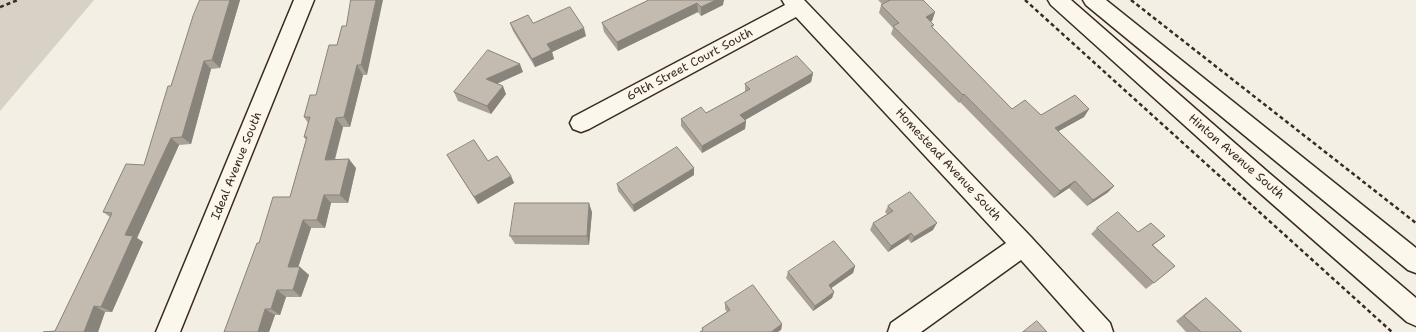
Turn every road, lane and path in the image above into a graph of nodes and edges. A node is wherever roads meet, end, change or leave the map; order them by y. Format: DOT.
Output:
graph roads {
  1 [pos="18,0"];
  2 [pos="304,0"];
  3 [pos="1025,0"];
  4 [pos="1058,0"];
  5 [pos="1093,0"];
  6 [pos="1131,0"];
  7 [pos="796,4"];
  8 [pos="0,7"];
  9 [pos="580,123"];
  10 [pos="1416,223"];
  11 [pos="1023,245"];
  12 [pos="1416,262"];
  13 [pos="1416,314"];
  14 [pos="168,332"];
  15 [pos="900,332"];
  16 [pos="1101,332"];
  17 [pos="1392,332"];
  1 -- 8 [label="path"];
  2 -- 14 [label="street, Ideal Avenue South"];
  3 -- 17 [label="path"];
  4 -- 13 [label="street, Hinton Avenue South"];
  5 -- 12 [label="street"];
  6 -- 10 [label="path"];
  7 -- 9 [label="street, 69th Street Court South"];
  7 -- 11 [label="street, Homestead Avenue South"];
  11 -- 15 [label="street"];
  11 -- 16 [label="street, Homestead Avenue South"];
}
